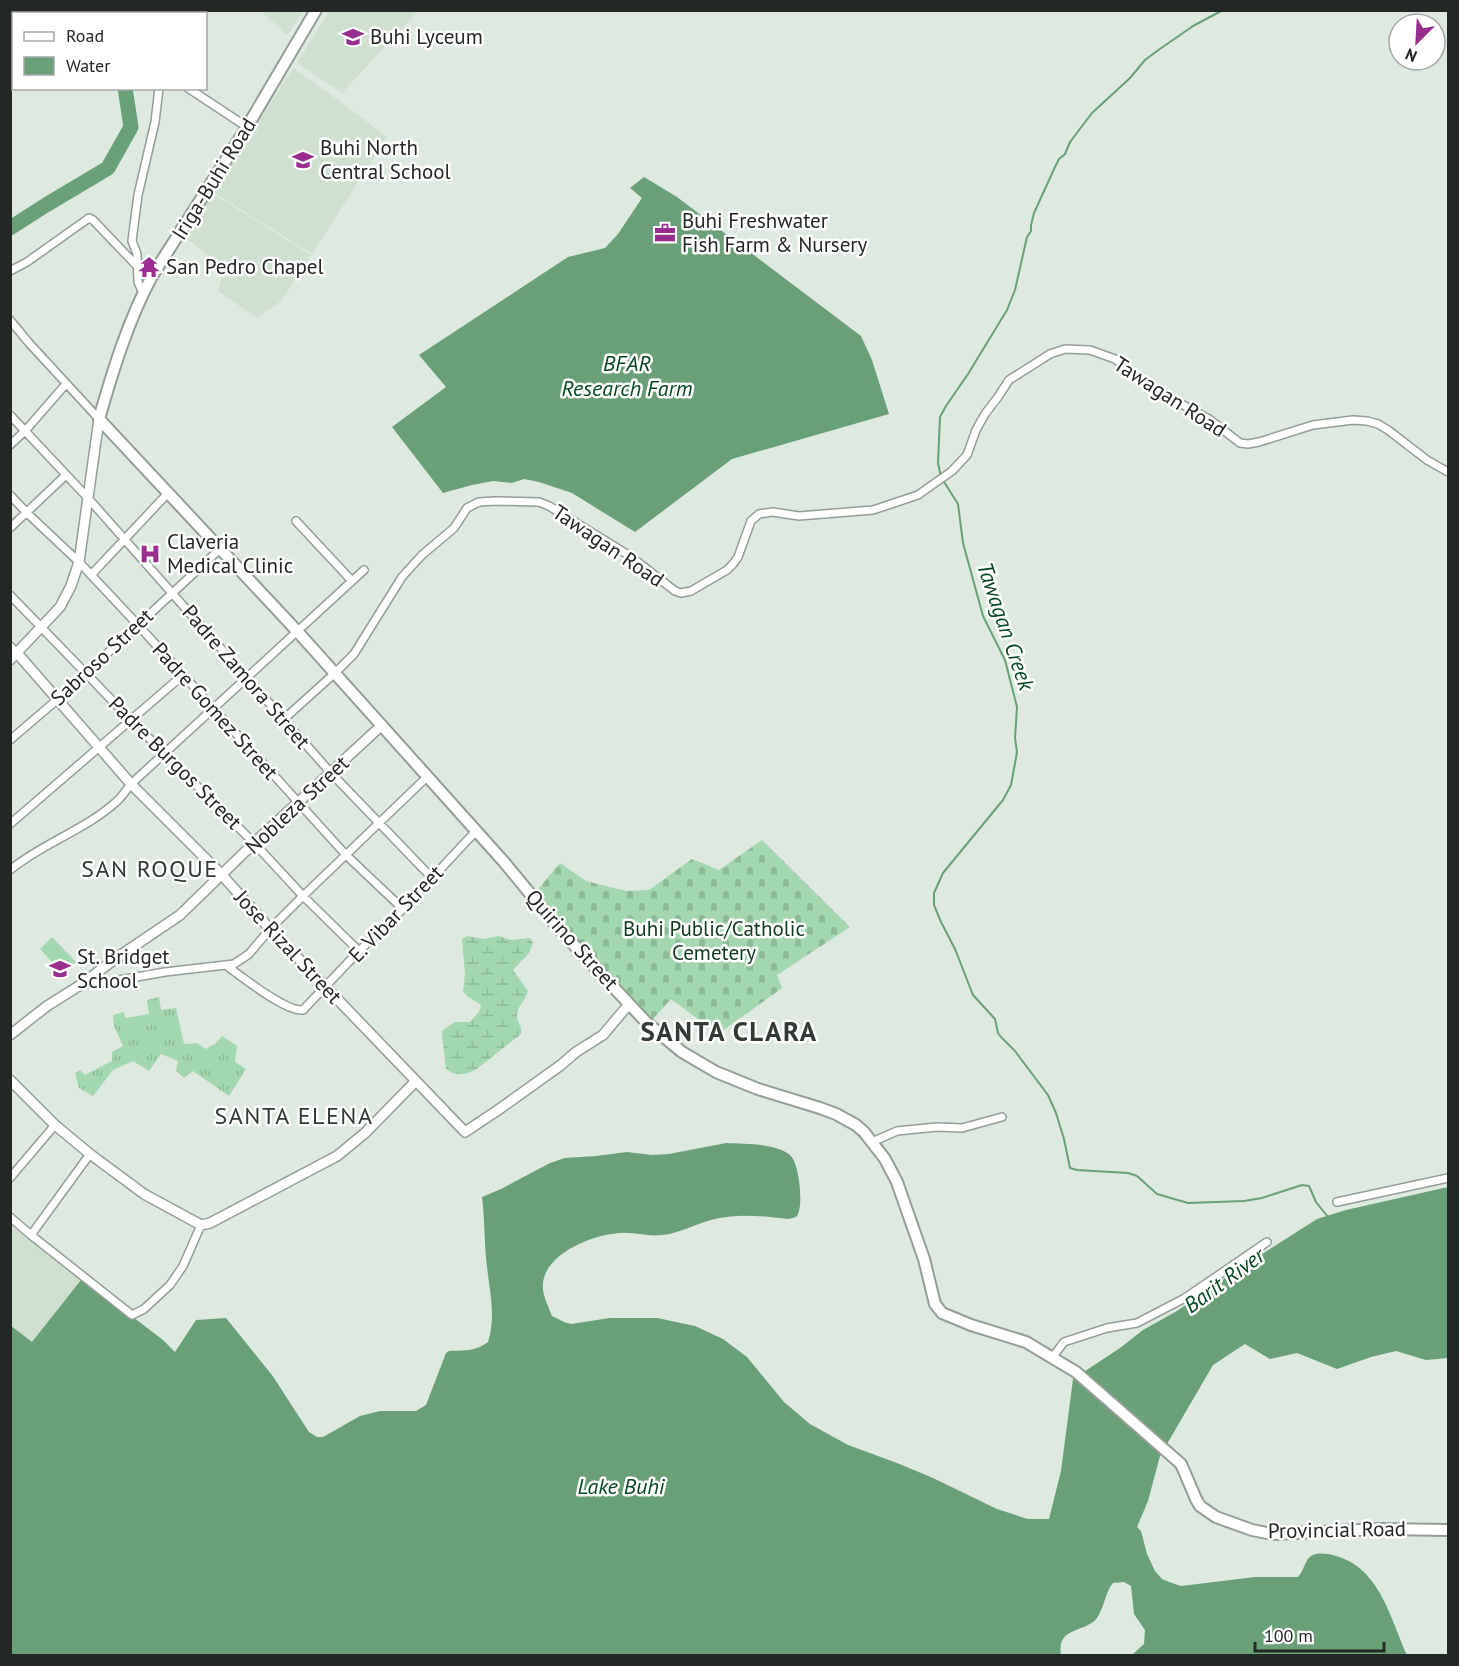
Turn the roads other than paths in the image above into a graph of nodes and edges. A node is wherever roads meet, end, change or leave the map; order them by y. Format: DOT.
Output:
graph roads {
  1 [pos="316,10"];
  2 [pos="159,90"];
  3 [pos="191,90"];
  4 [pos="247,127"];
  5 [pos="136,265"];
  6 [pos="10,271"];
  7 [pos="143,293"];
  8 [pos="10,320"];
  9 [pos="66,384"];
  10 [pos="10,415"];
  11 [pos="99,419"];
  12 [pos="25,431"];
  13 [pos="10,445"];
  14 [pos="1449,472"];
  15 [pos="66,475"];
  16 [pos="169,492"];
  17 [pos="10,495"];
  18 [pos="88,498"];
  19 [pos="27,513"];
  20 [pos="296,521"];
  21 [pos="10,528"];
  22 [pos="123,539"];
  23 [pos="220,549"];
  24 [pos="79,562"];
  25 [pos="364,570"];
  26 [pos="91,575"];
  27 [pos="352,580"];
  28 [pos="172,593"];
  29 [pos="10,595"];
  30 [pos="138,625"];
  31 [pos="42,627"];
  32 [pos="297,631"];
  33 [pos="13,653"];
  34 [pos="86,672"];
  35 [pos="335,673"];
  36 [pos="183,675"];
  37 [pos="246,678"];
  38 [pos="58,699"];
  39 [pos="214,708"];
  40 [pos="284,719"];
  41 [pos="131,720"];
  42 [pos="382,725"];
  43 [pos="10,740"];
  44 [pos="99,747"];
  45 [pos="166,753"];
  46 [pos="331,773"];
  47 [pos="428,776"];
  48 [pos="131,784"];
  49 [pos="298,803"];
  50 [pos="379,823"];
  51 [pos="10,824"];
  52 [pos="476,831"];
  53 [pos="254,843"];
  54 [pos="346,855"];
  55 [pos="10,870"];
  56 [pos="222,875"];
  57 [pos="432,878"];
  58 [pos="303,896"];
  59 [pos="403,909"];
  60 [pos="270,929"];
  61 [pos="359,951"];
  62 [pos="227,966"];
  63 [pos="82,984"];
  64 [pos="326,986"];
  65 [pos="629,1004"];
  66 [pos="10,1035"];
  67 [pos="415,1082"];
  68 [pos="12,1086"];
  69 [pos="1002,1117"];
  70 [pos="55,1125"];
  71 [pos="872,1142"];
  72 [pos="90,1154"];
  73 [pos="10,1178"];
  74 [pos="1449,1178"];
  75 [pos="1337,1202"];
  76 [pos="10,1217"];
  77 [pos="201,1226"];
  78 [pos="31,1235"];
  79 [pos="1268,1242"];
  80 [pos="1052,1358"];
  81 [pos="1076,1372"];
  82 [pos="1449,1530"];
  1 -- 4 [label="main road, Iriga-Buhi Road"];
  2 -- 5 [label="street"];
  3 -- 4 [label="street"];
  4 -- 7 [label="main road, Iriga-Buhi Road"];
  5 -- 6 [label="street"];
  5 -- 7 [label="street"];
  7 -- 11 [label="main road, Iriga-Buhi Road"];
  8 -- 9 [label="street"];
  9 -- 11 [label="street"];
  9 -- 12 [label="street"];
  10 -- 12 [label="street, Padre Zamora Street"];
  11 -- 16 [label="main road, Quirino Street"];
  11 -- 18 [label="street"];
  12 -- 13 [label="street"];
  12 -- 15 [label="street, Padre Zamora Street"];
  14 -- 35 [label="street, Tawagan Road"];
  15 -- 18 [label="street, Padre Zamora Street"];
  15 -- 19 [label="street"];
  16 -- 22 [label="street"];
  16 -- 23 [label="main road, Quirino Street"];
  17 -- 19 [label="street, Padre Gomez Street"];
  18 -- 22 [label="street, Padre Zamora Street"];
  18 -- 24 [label="street"];
  19 -- 21 [label="street"];
  19 -- 24 [label="street, Padre Gomez Street"];
  20 -- 27 [label="street"];
  22 -- 26 [label="street"];
  22 -- 28 [label="street, Padre Zamora Street"];
  23 -- 28 [label="street, Sabroso Street"];
  23 -- 32 [label="main road, Quirino Street"];
  24 -- 26 [label="street, Padre Gomez Street"];
  24 -- 31 [label="street"];
  25 -- 27 [label="street"];
  26 -- 30 [label="street, Padre Gomez Street"];
  27 -- 32 [label="street"];
  28 -- 30 [label="street, Sabroso Street"];
  28 -- 37 [label="street, Padre Zamora Street"];
  29 -- 31 [label="street, Padre Burgos Street"];
  30 -- 34 [label="street, Sabroso Street"];
  30 -- 36 [label="street, Padre Gomez Street"];
  31 -- 33 [label="street"];
  31 -- 34 [label="street, Padre Burgos Street"];
  32 -- 35 [label="main road, Quirino Street"];
  32 -- 37 [label="street"];
  33 -- 38 [label="street, Jose Rizal Street"];
  34 -- 38 [label="street, Sabroso Street"];
  34 -- 41 [label="street, Padre Burgos Street"];
  35 -- 40 [label="street, Tawagan Road"];
  35 -- 42 [label="main road, Quirino Street"];
  36 -- 39 [label="street, Padre Gomez Street"];
  36 -- 41 [label="street"];
  37 -- 39 [label="street"];
  37 -- 40 [label="street, Padre Zamora Street"];
  38 -- 43 [label="street, Sabroso Street"];
  38 -- 44 [label="street, Jose Rizal Street"];
  39 -- 45 [label="street"];
  39 -- 49 [label="street, Padre Gomez Street"];
  40 -- 46 [label="street, Padre Zamora Street"];
  41 -- 44 [label="street"];
  41 -- 45 [label="street, Padre Burgos Street"];
  42 -- 46 [label="street, Nobleza Street"];
  42 -- 47 [label="main road, Quirino Street"];
  44 -- 48 [label="street, Jose Rizal Street"];
  44 -- 51 [label="street"];
  45 -- 48 [label="street"];
  45 -- 53 [label="street, Padre Burgos Street"];
  46 -- 49 [label="street, Nobleza Street"];
  46 -- 50 [label="street, Padre Zamora Street"];
  47 -- 50 [label="street"];
  47 -- 52 [label="main road, Quirino Street"];
  48 -- 55 [label="street"];
  48 -- 56 [label="street, Jose Rizal Street"];
  49 -- 53 [label="street, Nobleza Street"];
  49 -- 54 [label="street, Padre Gomez Street"];
  50 -- 54 [label="street"];
  50 -- 57 [label="street, Padre Zamora Street"];
  52 -- 57 [label="street, E. Vibar Street"];
  52 -- 65 [label="main road, Quirino Street"];
  53 -- 56 [label="street, Nobleza Street"];
  53 -- 58 [label="street, Padre Burgos Street"];
  54 -- 58 [label="street"];
  54 -- 59 [label="street, Padre Gomez Street"];
  56 -- 60 [label="street, Jose Rizal Street"];
  56 -- 63 [label="street, Nobleza Street"];
  57 -- 59 [label="street, E. Vibar Street"];
  58 -- 60 [label="street"];
  58 -- 61 [label="street, Padre Burgos Street"];
  59 -- 61 [label="street, E. Vibar Street"];
  60 -- 62 [label="street"];
  60 -- 64 [label="street, Jose Rizal Street"];
  61 -- 64 [label="street, E. Vibar Street"];
  62 -- 63 [label="street"];
  62 -- 64 [label="street, E. Vibar Street"];
  63 -- 66 [label="street, Nobleza Street"];
  64 -- 67 [label="street, Jose Rizal Street"];
  65 -- 67 [label="street, Jose Rizal Street"];
  65 -- 71 [label="main road, Quirino Street"];
  67 -- 77 [label="street"];
  68 -- 70 [label="street"];
  69 -- 71 [label="street"];
  70 -- 72 [label="street"];
  70 -- 73 [label="street"];
  71 -- 80 [label="main road, Quirino Street"];
  72 -- 77 [label="street"];
  72 -- 78 [label="street"];
  74 -- 75 [label="street"];
  76 -- 78 [label="street"];
  77 -- 78 [label="street"];
  79 -- 80 [label="street"];
  80 -- 81 [label="main road, Quirino Street"];
  81 -- 82 [label="main road, Provincial Road"];
}
